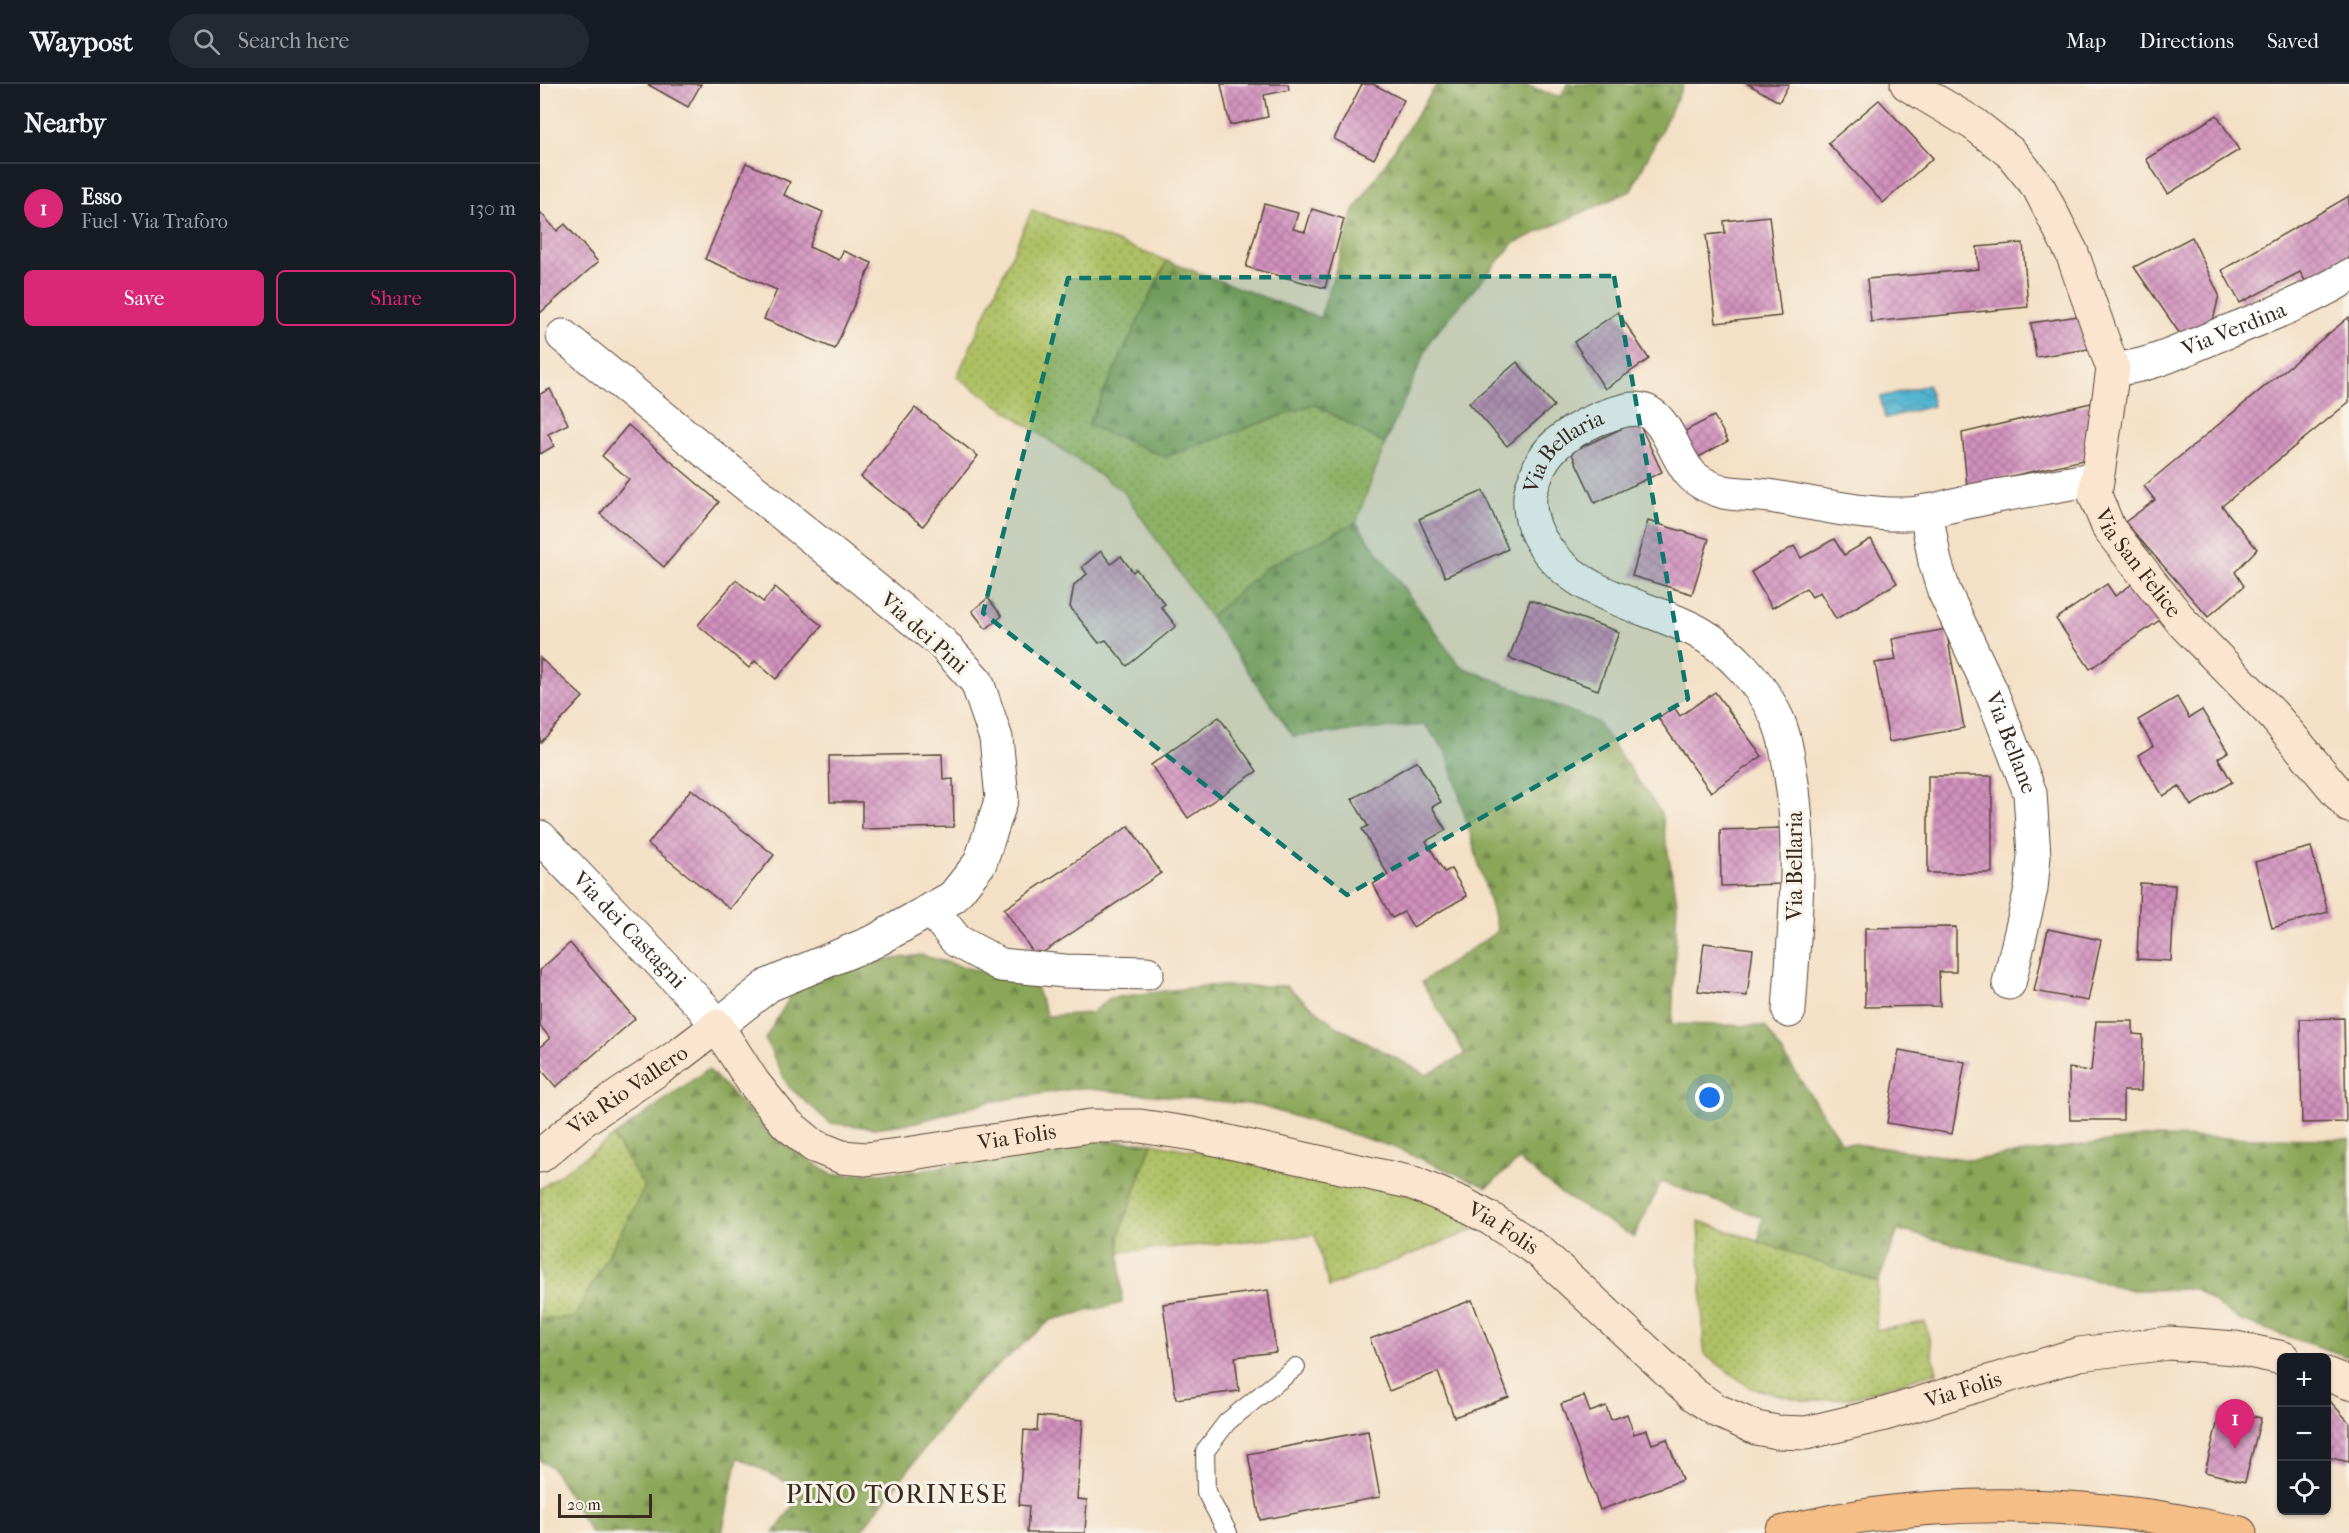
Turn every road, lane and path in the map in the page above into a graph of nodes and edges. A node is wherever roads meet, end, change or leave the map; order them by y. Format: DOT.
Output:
graph roads {
  1 [pos="1907,84"];
  2 [pos="2349,276"];
  3 [pos="563,336"];
  4 [pos="2113,369"];
  5 [pos="2097,478"];
  6 [pos="1926,511"];
  7 [pos="2349,806"];
  8 [pos="540,837"];
  9 [pos="931,909"];
  10 [pos="1147,973"];
  11 [pos="2009,983"];
  12 [pos="1789,1011"];
  13 [pos="717,1026"];
  14 [pos="540,1156"];
  15 [pos="2277,1357"];
  16 [pos="1296,1367"];
  17 [pos="2331,1376"];
  18 [pos="2349,1383"];
  19 [pos="1228,1533"];
  20 [pos="1781,1533"];
  21 [pos="2240,1533"];
  1 -- 4 [label="street, Via San Felice"];
  2 -- 4 [label="street, Via Verdina"];
  3 -- 9 [label="street, Via dei Pini"];
  4 -- 5 [label="street, Via San Felice"];
  5 -- 6 [label="street, Via Bellaria"];
  5 -- 7 [label="street, Via San Felice"];
  6 -- 11 [label="street, Via Bellane"];
  6 -- 12 [label="street, Via Bellaria"];
  8 -- 13 [label="street, Via dei Castagni"];
  9 -- 10 [label="street"];
  9 -- 13 [label="street, Via dei Pini"];
  13 -- 14 [label="street, Via Rio Vallero"];
  13 -- 15 [label="street, Via Folis"];
  16 -- 19 [label="lane"];
  17 -- 18 [label="street"];
  20 -- 21 [label="main road"];
}
